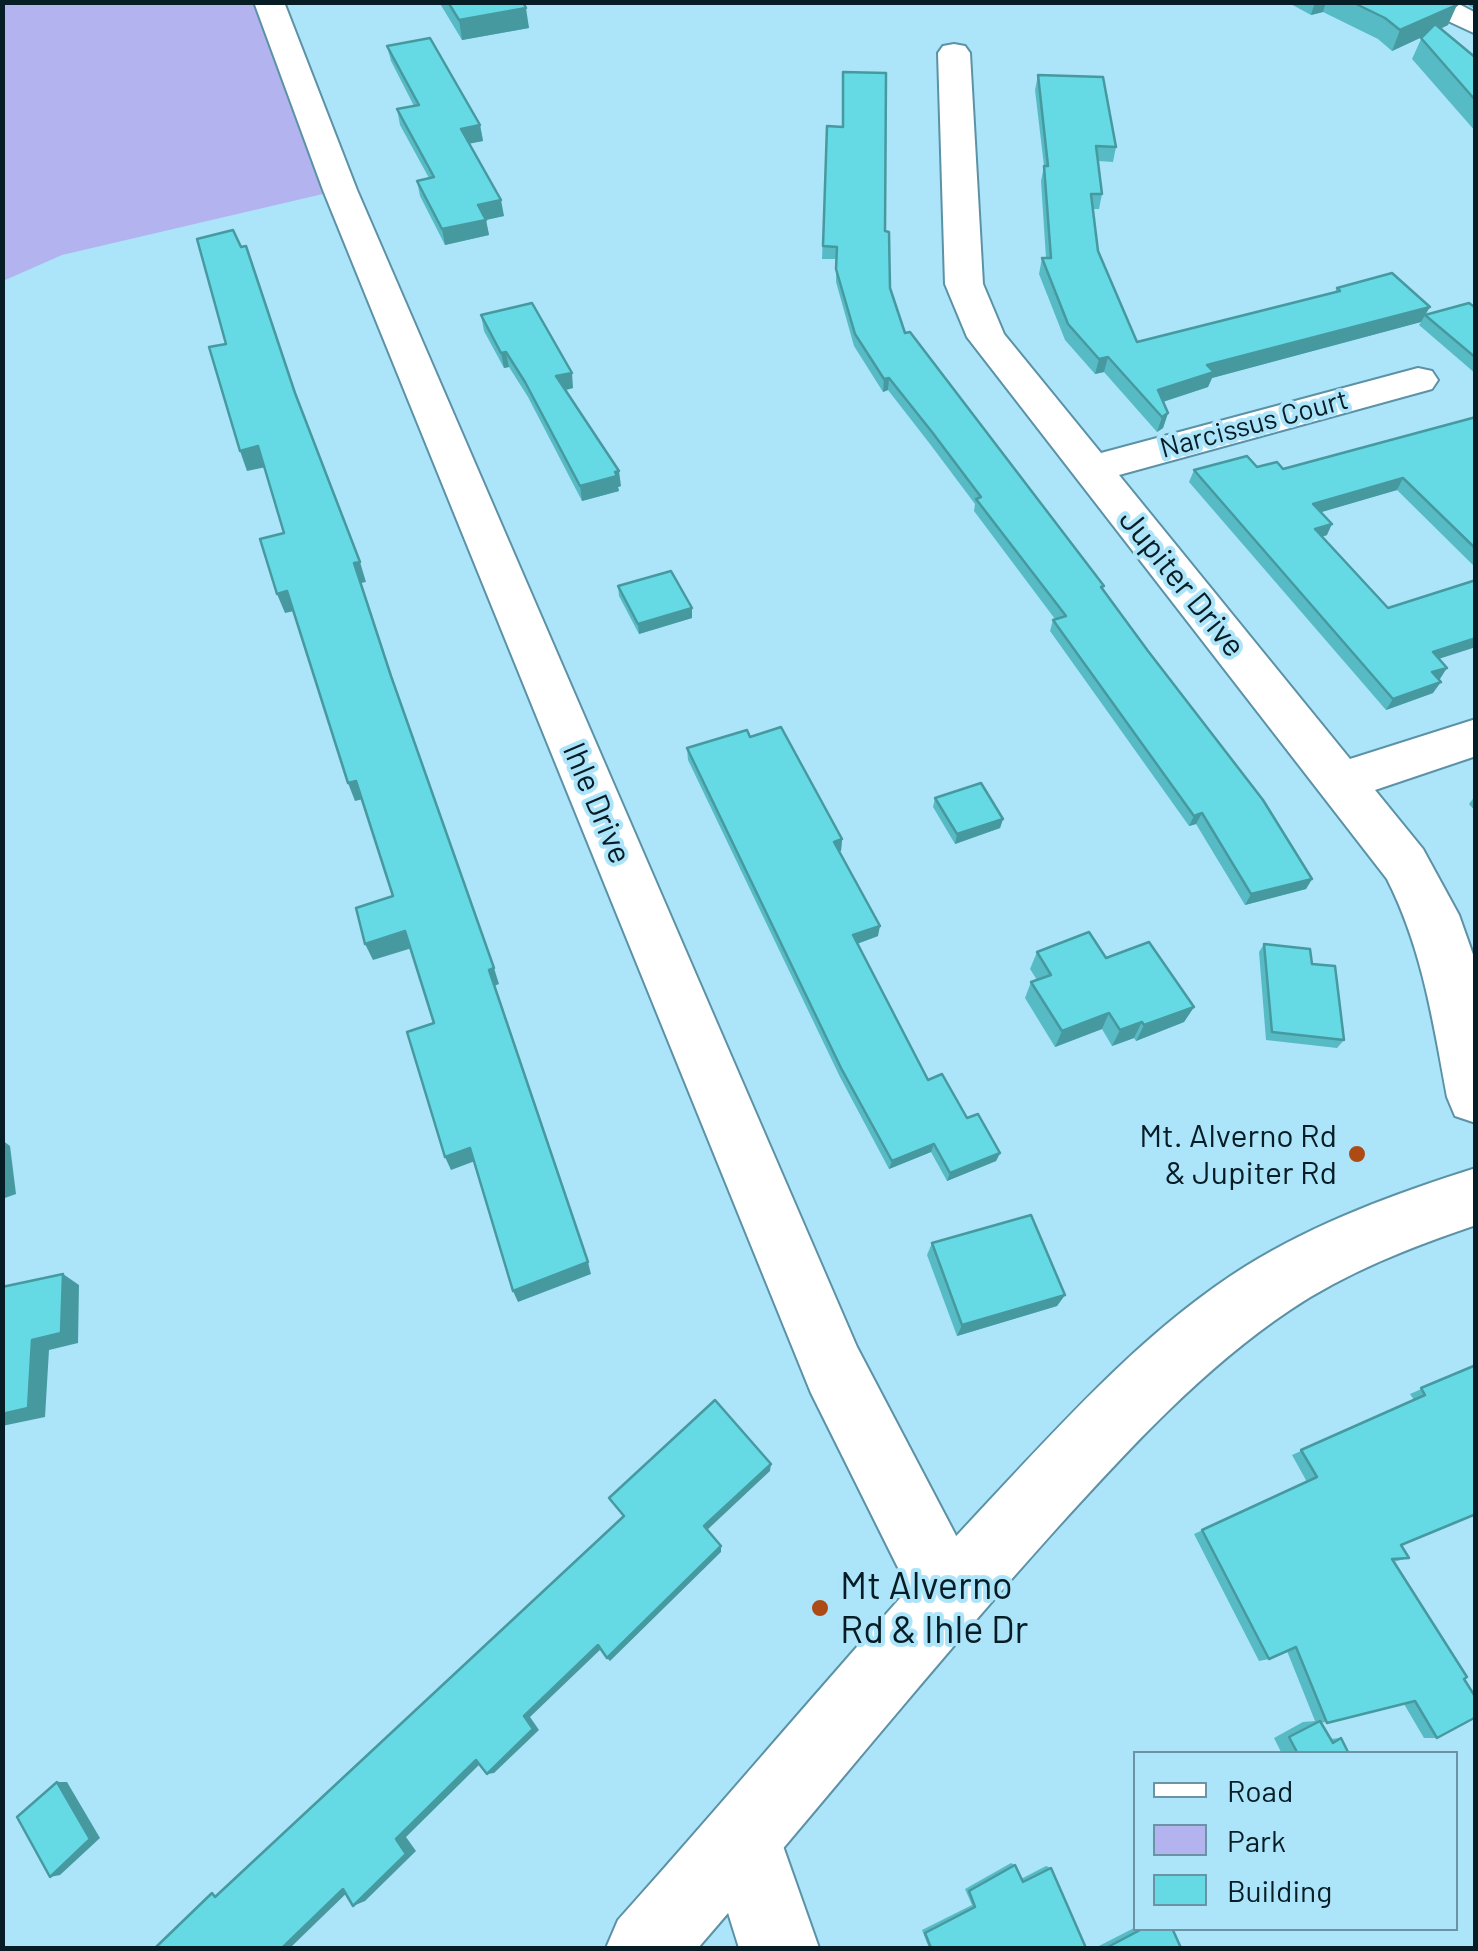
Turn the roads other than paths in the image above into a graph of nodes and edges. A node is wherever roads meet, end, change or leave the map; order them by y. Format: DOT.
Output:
graph roads {
  1 [pos="270,2"];
  2 [pos="1431,2"];
  3 [pos="1476,25"];
  4 [pos="954,53"];
  5 [pos="1418,380"];
  6 [pos="1090,469"];
  7 [pos="1476,737"];
  8 [pos="1342,782"];
  9 [pos="1476,1097"];
  10 [pos="1476,1196"];
  11 [pos="948,1593"];
  12 [pos="744,1839"];
  13 [pos="646,1948"];
  14 [pos="780,1948"];
  1 -- 11 [label="street, Ihle Drive"];
  2 -- 3 [label="street"];
  4 -- 6 [label="street, Jupiter Drive"];
  5 -- 6 [label="street, Narcissus Court"];
  6 -- 8 [label="street, Jupiter Drive"];
  7 -- 8 [label="street"];
  8 -- 9 [label="street, Jupiter Drive"];
  10 -- 11 [label="street"];
  11 -- 12 [label="street"];
  12 -- 13 [label="street"];
  12 -- 14 [label="street"];
}
